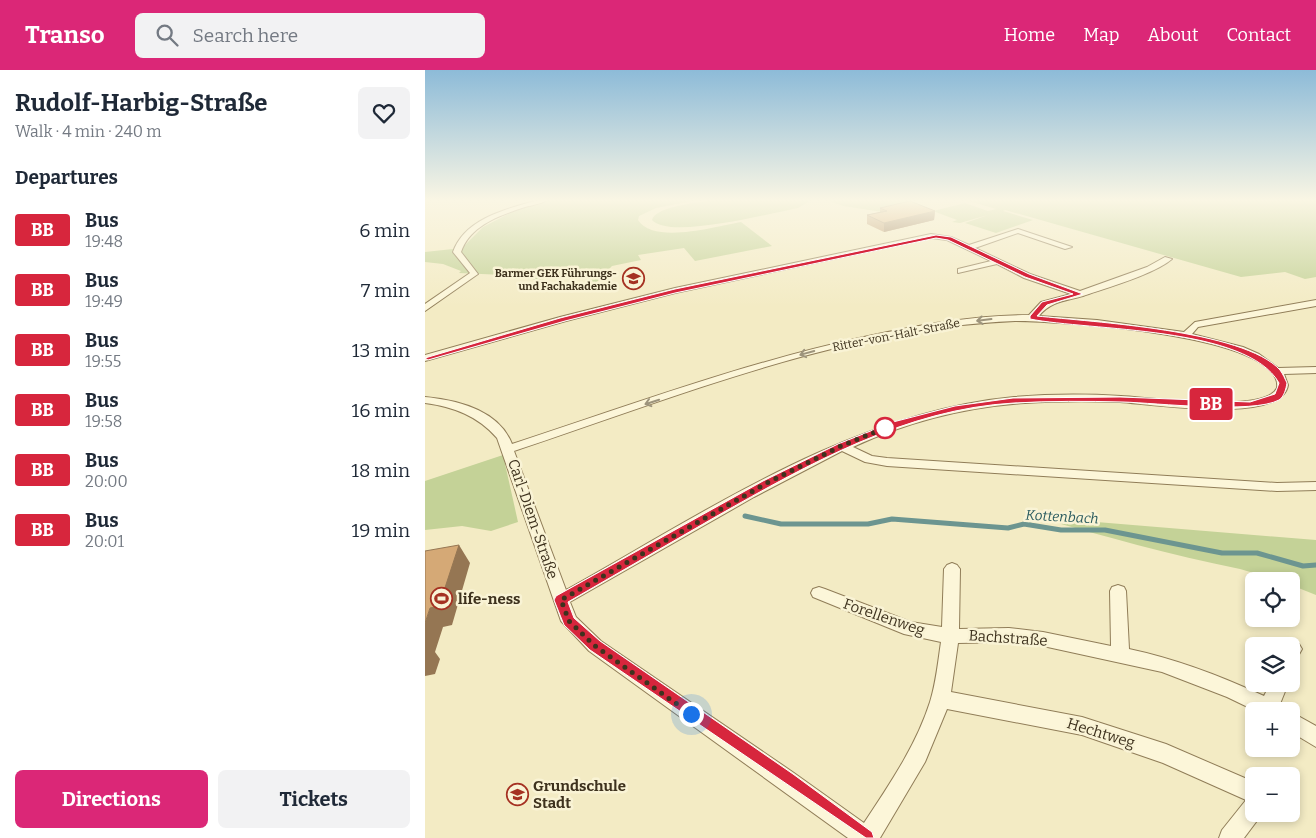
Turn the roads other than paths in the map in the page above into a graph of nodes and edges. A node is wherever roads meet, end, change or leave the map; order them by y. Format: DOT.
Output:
graph roads {
  1 [pos="464,236"];
  2 [pos="1004,236"];
  3 [pos="1033,236"];
  4 [pos="1068,247"];
  5 [pos="968,248"];
  6 [pos="1168,259"];
  7 [pos="997,262"];
  8 [pos="961,271"];
  9 [pos="1080,294"];
  10 [pos="1316,303"];
  11 [pos="425,308"];
  12 [pos="1032,318"];
  13 [pos="1187,335"];
  14 [pos="425,358"];
  15 [pos="1316,370"];
  16 [pos="1276,371"];
  17 [pos="425,400"];
  18 [pos="841,446"];
  19 [pos="509,449"];
  20 [pos="1316,486"];
  21 [pos="952,569"];
  22 [pos="1118,591"];
  23 [pos="819,593"];
  24 [pos="561,600"];
  25 [pos="950,636"];
  26 [pos="1120,656"];
  27 [pos="940,699"];
  28 [pos="1256,702"];
  29 [pos="1300,727"];
  30 [pos="1316,736"];
  31 [pos="1245,789"];
  32 [pos="1245,819"];
  33 [pos="867,838"];
  34 [pos="1230,838"];
  1 -- 11 [label="street"];
  2 -- 5 [label="street"];
  3 -- 4 [label="street"];
  5 -- 7 [label="street"];
  5 -- 14 [label="street"];
  6 -- 9 [label="street"];
  7 -- 8 [label="street"];
  7 -- 9 [label="street"];
  9 -- 12 [label="street"];
  10 -- 13 [label="street"];
  12 -- 13 [label="street, Ritter-von-Halt-Straße"];
  12 -- 19 [label="street, Ritter-von-Halt-Straße, one-way"];
  13 -- 16 [label="street, Ritter-von-Halt-Straße"];
  15 -- 16 [label="street"];
  16 -- 18 [label="street"];
  17 -- 19 [label="street, Carl-Diem-Straße"];
  18 -- 20 [label="street"];
  18 -- 24 [label="street"];
  19 -- 24 [label="street, Carl-Diem-Straße"];
  21 -- 25 [label="street"];
  22 -- 26 [label="street"];
  23 -- 25 [label="street, Forellenweg"];
  24 -- 33 [label="street, Carl-Diem-Straße"];
  25 -- 26 [label="street, Bachstraße"];
  25 -- 27 [label="street, Bachstraße"];
  26 -- 28 [label="street, Bachstraße"];
  27 -- 31 [label="street, Hechtweg"];
  27 -- 33 [label="street, Bachstraße"];
  29 -- 30 [label="street"];
  32 -- 34 [label="street"];
}
